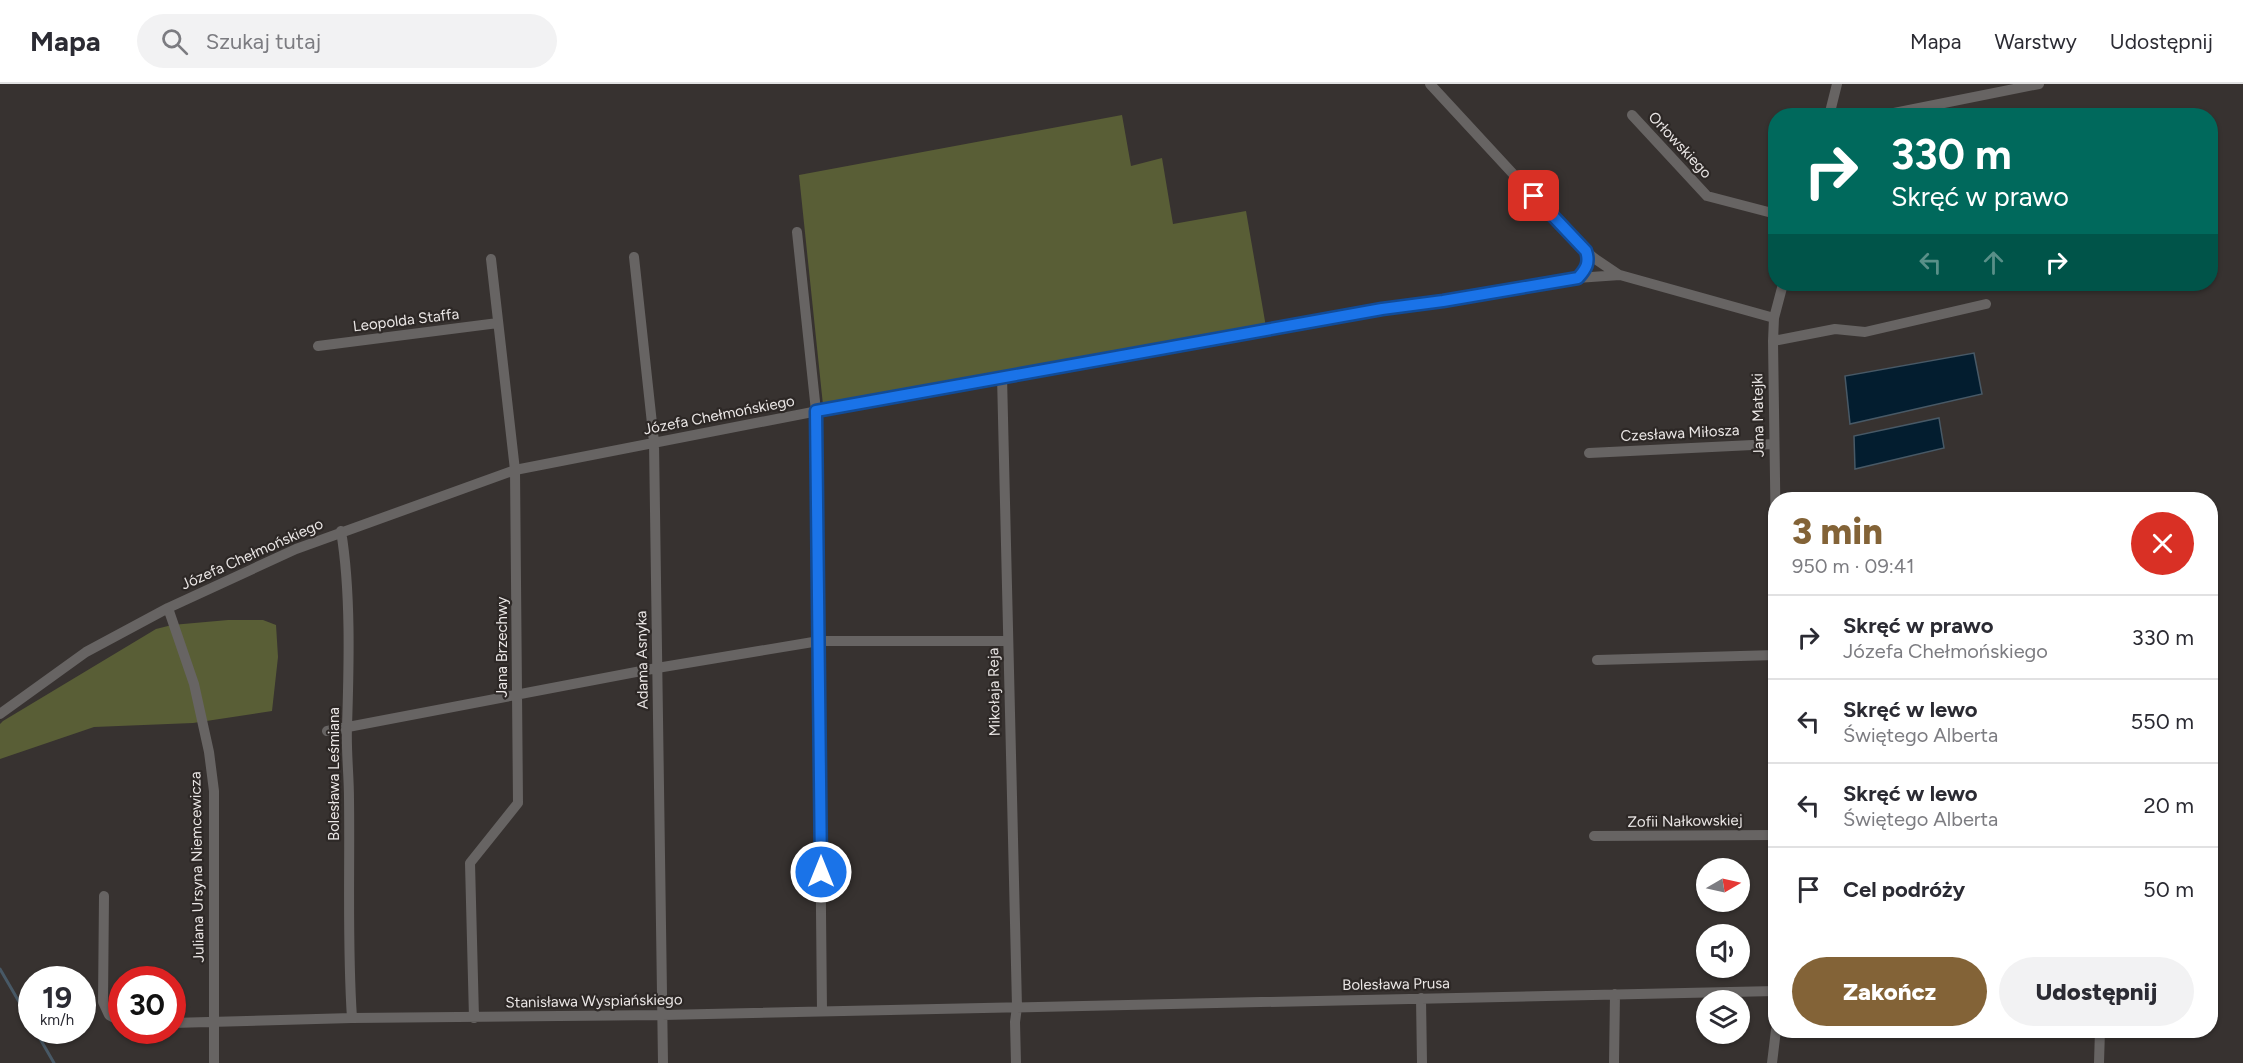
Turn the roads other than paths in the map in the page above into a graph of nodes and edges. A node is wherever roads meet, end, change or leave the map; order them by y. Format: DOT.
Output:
graph roads {
  1 [pos="1430,84"];
  2 [pos="1838,84"];
  3 [pos="2039,84"];
  4 [pos="1831,108"];
  5 [pos="1919,108"];
  6 [pos="1632,115"];
  7 [pos="1768,212"];
  8 [pos="797,232"];
  9 [pos="1586,251"];
  10 [pos="634,256"];
  11 [pos="491,260"];
  12 [pos="1620,275"];
  13 [pos="1578,278"];
  14 [pos="1781,291"];
  15 [pos="1986,304"];
  16 [pos="1774,318"];
  17 [pos="498,323"];
  18 [pos="1773,340"];
  19 [pos="318,346"];
  20 [pos="1002,376"];
  21 [pos="816,411"];
  22 [pos="654,442"];
  23 [pos="1773,444"];
  24 [pos="1589,453"];
  25 [pos="515,470"];
  26 [pos="1774,492"];
  27 [pos="341,531"];
  28 [pos="168,608"];
  29 [pos="819,641"];
  30 [pos="1008,641"];
  31 [pos="1768,655"];
  32 [pos="1597,660"];
  33 [pos="657,668"];
  34 [pos="517,694"];
  35 [pos="0,714"];
  36 [pos="347,727"];
  37 [pos="327,730"];
  38 [pos="1768,835"];
  39 [pos="1594,836"];
  40 [pos="104,896"];
  41 [pos="1768,991"];
  42 [pos="1615,994"];
  43 [pos="1421,998"];
  44 [pos="1017,1007"];
  45 [pos="108,1011"];
  46 [pos="822,1011"];
  47 [pos="663,1015"];
  48 [pos="352,1018"];
  49 [pos="474,1018"];
  50 [pos="186,1023"];
  51 [pos="214,1023"];
  52 [pos="1775,1038"];
  53 [pos="2100,1038"];
  54 [pos="214,1063"];
  55 [pos="663,1063"];
  56 [pos="1016,1063"];
  57 [pos="1422,1063"];
  58 [pos="1614,1063"];
  59 [pos="1772,1063"];
  60 [pos="2099,1063"];
  1 -- 9 [label="street"];
  2 -- 4 [label="street"];
  3 -- 5 [label="street"];
  6 -- 7 [label="street, Orłowskiego"];
  8 -- 21 [label="street"];
  9 -- 12 [label="street"];
  9 -- 13 [label="street"];
  10 -- 22 [label="street, Adama Asnyka"];
  11 -- 17 [label="street, Jana Brzechwy"];
  12 -- 13 [label="street, Józefa Chełmońskiego"];
  12 -- 16 [label="street, Józefa Chełmońskiego"];
  13 -- 20 [label="street, Józefa Chełmońskiego"];
  14 -- 16 [label="street, Jana Matejki"];
  15 -- 18 [label="street"];
  16 -- 18 [label="street, Jana Matejki"];
  17 -- 19 [label="street, Leopolda Staffa"];
  17 -- 25 [label="street, Jana Brzechwy"];
  18 -- 23 [label="street, Jana Matejki"];
  20 -- 21 [label="street, Józefa Chełmońskiego"];
  20 -- 30 [label="street, Mikołaja Reja"];
  21 -- 22 [label="street, Józefa Chełmońskiego"];
  21 -- 29 [label="street"];
  22 -- 25 [label="street, Józefa Chełmońskiego"];
  22 -- 33 [label="street, Adama Asnyka"];
  23 -- 24 [label="street, Czesława Miłosza"];
  23 -- 26 [label="street, Jana Matejki"];
  25 -- 27 [label="street, Józefa Chełmońskiego"];
  25 -- 34 [label="street, Jana Brzechwy"];
  27 -- 28 [label="street, Józefa Chełmońskiego"];
  27 -- 36 [label="street, Bolesława Leśmiana"];
  28 -- 35 [label="street, Józefa Chełmońskiego"];
  28 -- 51 [label="street, Juliana Ursyna Niemcewicza"];
  29 -- 30 [label="street"];
  29 -- 33 [label="street"];
  29 -- 46 [label="street"];
  30 -- 44 [label="street, Mikołaja Reja"];
  31 -- 32 [label="street"];
  33 -- 34 [label="street"];
  33 -- 47 [label="street, Adama Asnyka"];
  34 -- 36 [label="street"];
  34 -- 49 [label="street, Jana Brzechwy"];
  36 -- 37 [label="street"];
  36 -- 48 [label="street, Bolesława Leśmiana"];
  38 -- 39 [label="street, Zofii Nałkowskiej"];
  40 -- 45 [label="street"];
  41 -- 42 [label="street, Bolesława Prusa"];
  42 -- 43 [label="street, Bolesława Prusa"];
  42 -- 58 [label="street"];
  43 -- 44 [label="street, Bolesława Prusa"];
  43 -- 57 [label="street"];
  44 -- 46 [label="street, Stanisława Wyspiańskiego"];
  44 -- 56 [label="street, Mikołaja Reja"];
  46 -- 47 [label="street, Stanisława Wyspiańskiego"];
  47 -- 49 [label="street, Stanisława Wyspiańskiego"];
  47 -- 55 [label="street, Adama Asnyka"];
  48 -- 49 [label="street, Stanisława Wyspiańskiego"];
  48 -- 51 [label="street, Stanisława Wyspiańskiego"];
  50 -- 51 [label="street, Stanisława Wyspiańskiego"];
  51 -- 54 [label="street, Juliana Ursyna Niemcewicza"];
  52 -- 59 [label="street"];
  53 -- 60 [label="street"];
}
